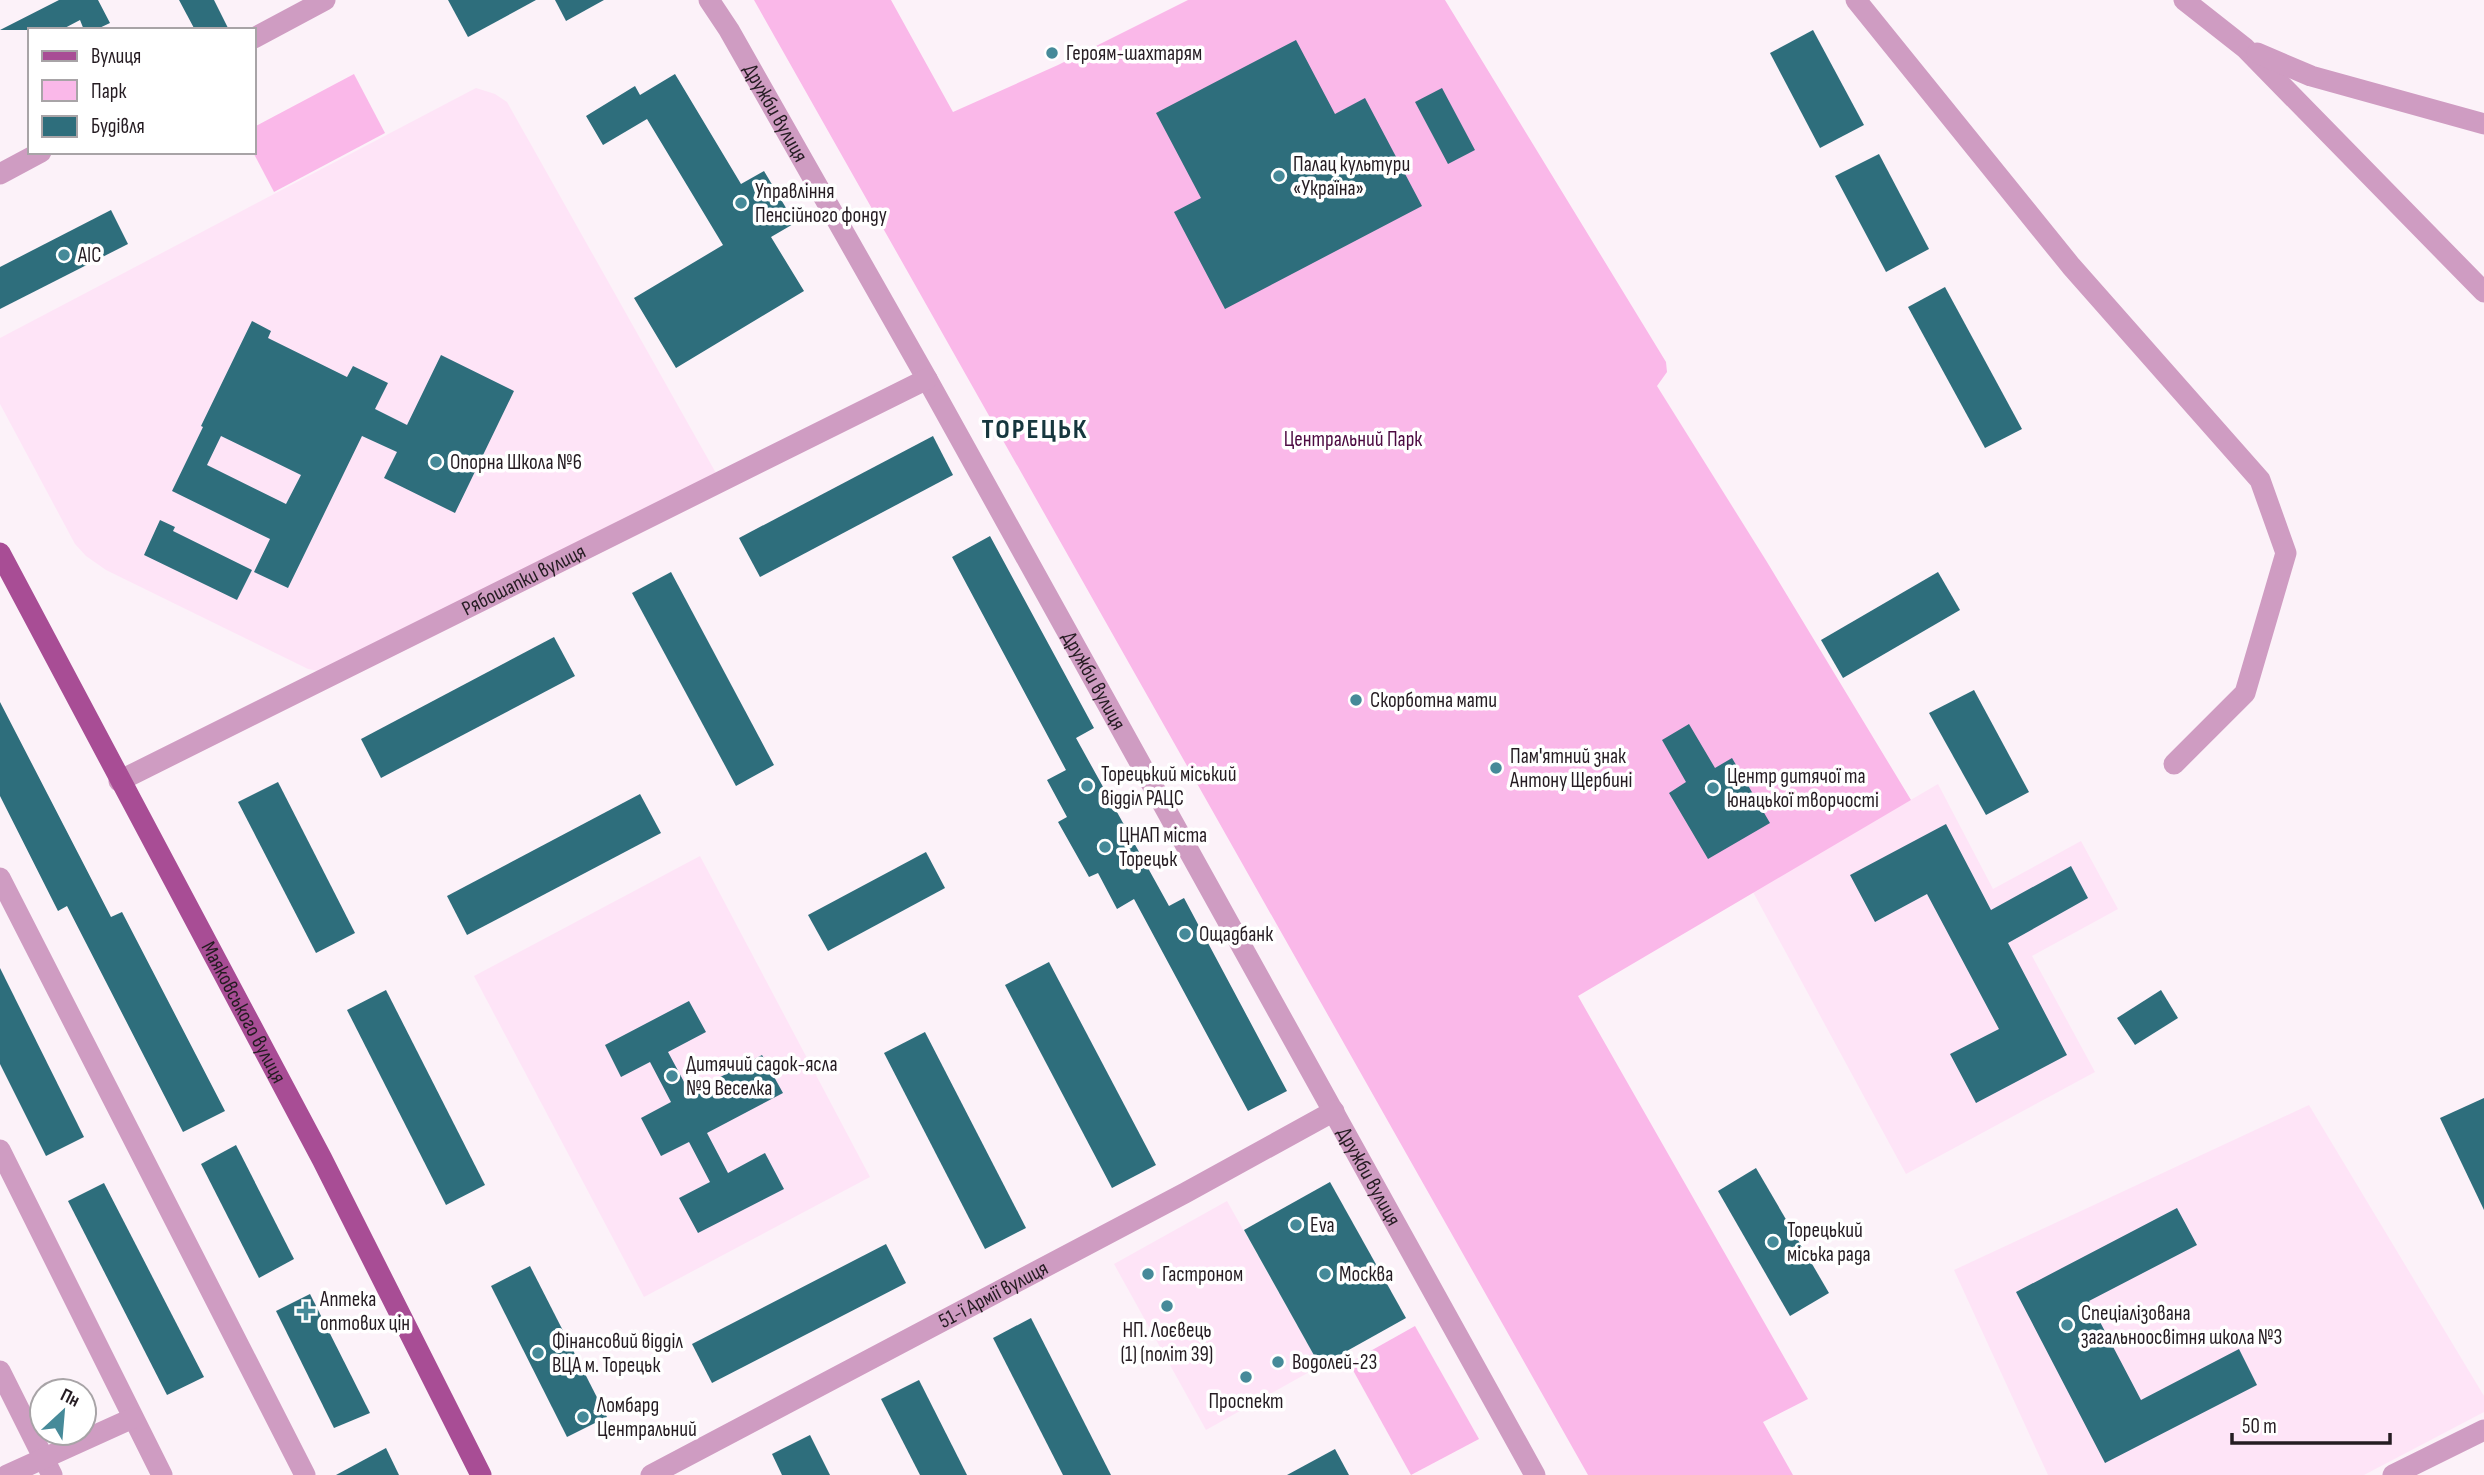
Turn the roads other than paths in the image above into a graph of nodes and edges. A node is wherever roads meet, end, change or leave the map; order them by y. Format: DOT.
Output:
graph roads {
  1 [pos="325,0"];
  2 [pos="709,0"];
  3 [pos="1856,0"];
  4 [pos="2184,0"];
  5 [pos="256,37"];
  6 [pos="2245,48"];
  7 [pos="2484,124"];
  8 [pos="37,154"];
  9 [pos="0,174"];
  10 [pos="2484,292"];
  11 [pos="926,379"];
  12 [pos="0,553"];
  13 [pos="2174,764"];
  14 [pos="120,780"];
  15 [pos="0,878"];
  16 [pos="1334,1111"];
  17 [pos="0,1150"];
  18 [pos="0,1371"];
  19 [pos="133,1418"];
  20 [pos="2484,1430"];
  21 [pos="48,1467"];
  22 [pos="7,1475"];
  23 [pos="162,1475"];
  24 [pos="305,1475"];
  25 [pos="481,1475"];
  26 [pos="651,1475"];
  27 [pos="1535,1475"];
  28 [pos="2393,1475"];
  1 -- 5 [label="street"];
  2 -- 11 [label="street, Дружби вулиця"];
  3 -- 13 [label="street"];
  4 -- 6 [label="street"];
  6 -- 7 [label="street"];
  6 -- 10 [label="street"];
  8 -- 9 [label="street"];
  11 -- 14 [label="street, Рябошапки вулиця"];
  11 -- 16 [label="street, Дружби вулиця"];
  12 -- 14 [label="main road, Маяковського вулиця"];
  14 -- 25 [label="main road, Маяковського вулиця"];
  15 -- 24 [label="street"];
  16 -- 26 [label="street, 51-ї Армії вулиця"];
  16 -- 27 [label="street, Дружби вулиця"];
  17 -- 19 [label="street"];
  18 -- 21 [label="street"];
  19 -- 21 [label="street"];
  19 -- 23 [label="street"];
  20 -- 28 [label="street"];
  21 -- 22 [label="street"];
}
